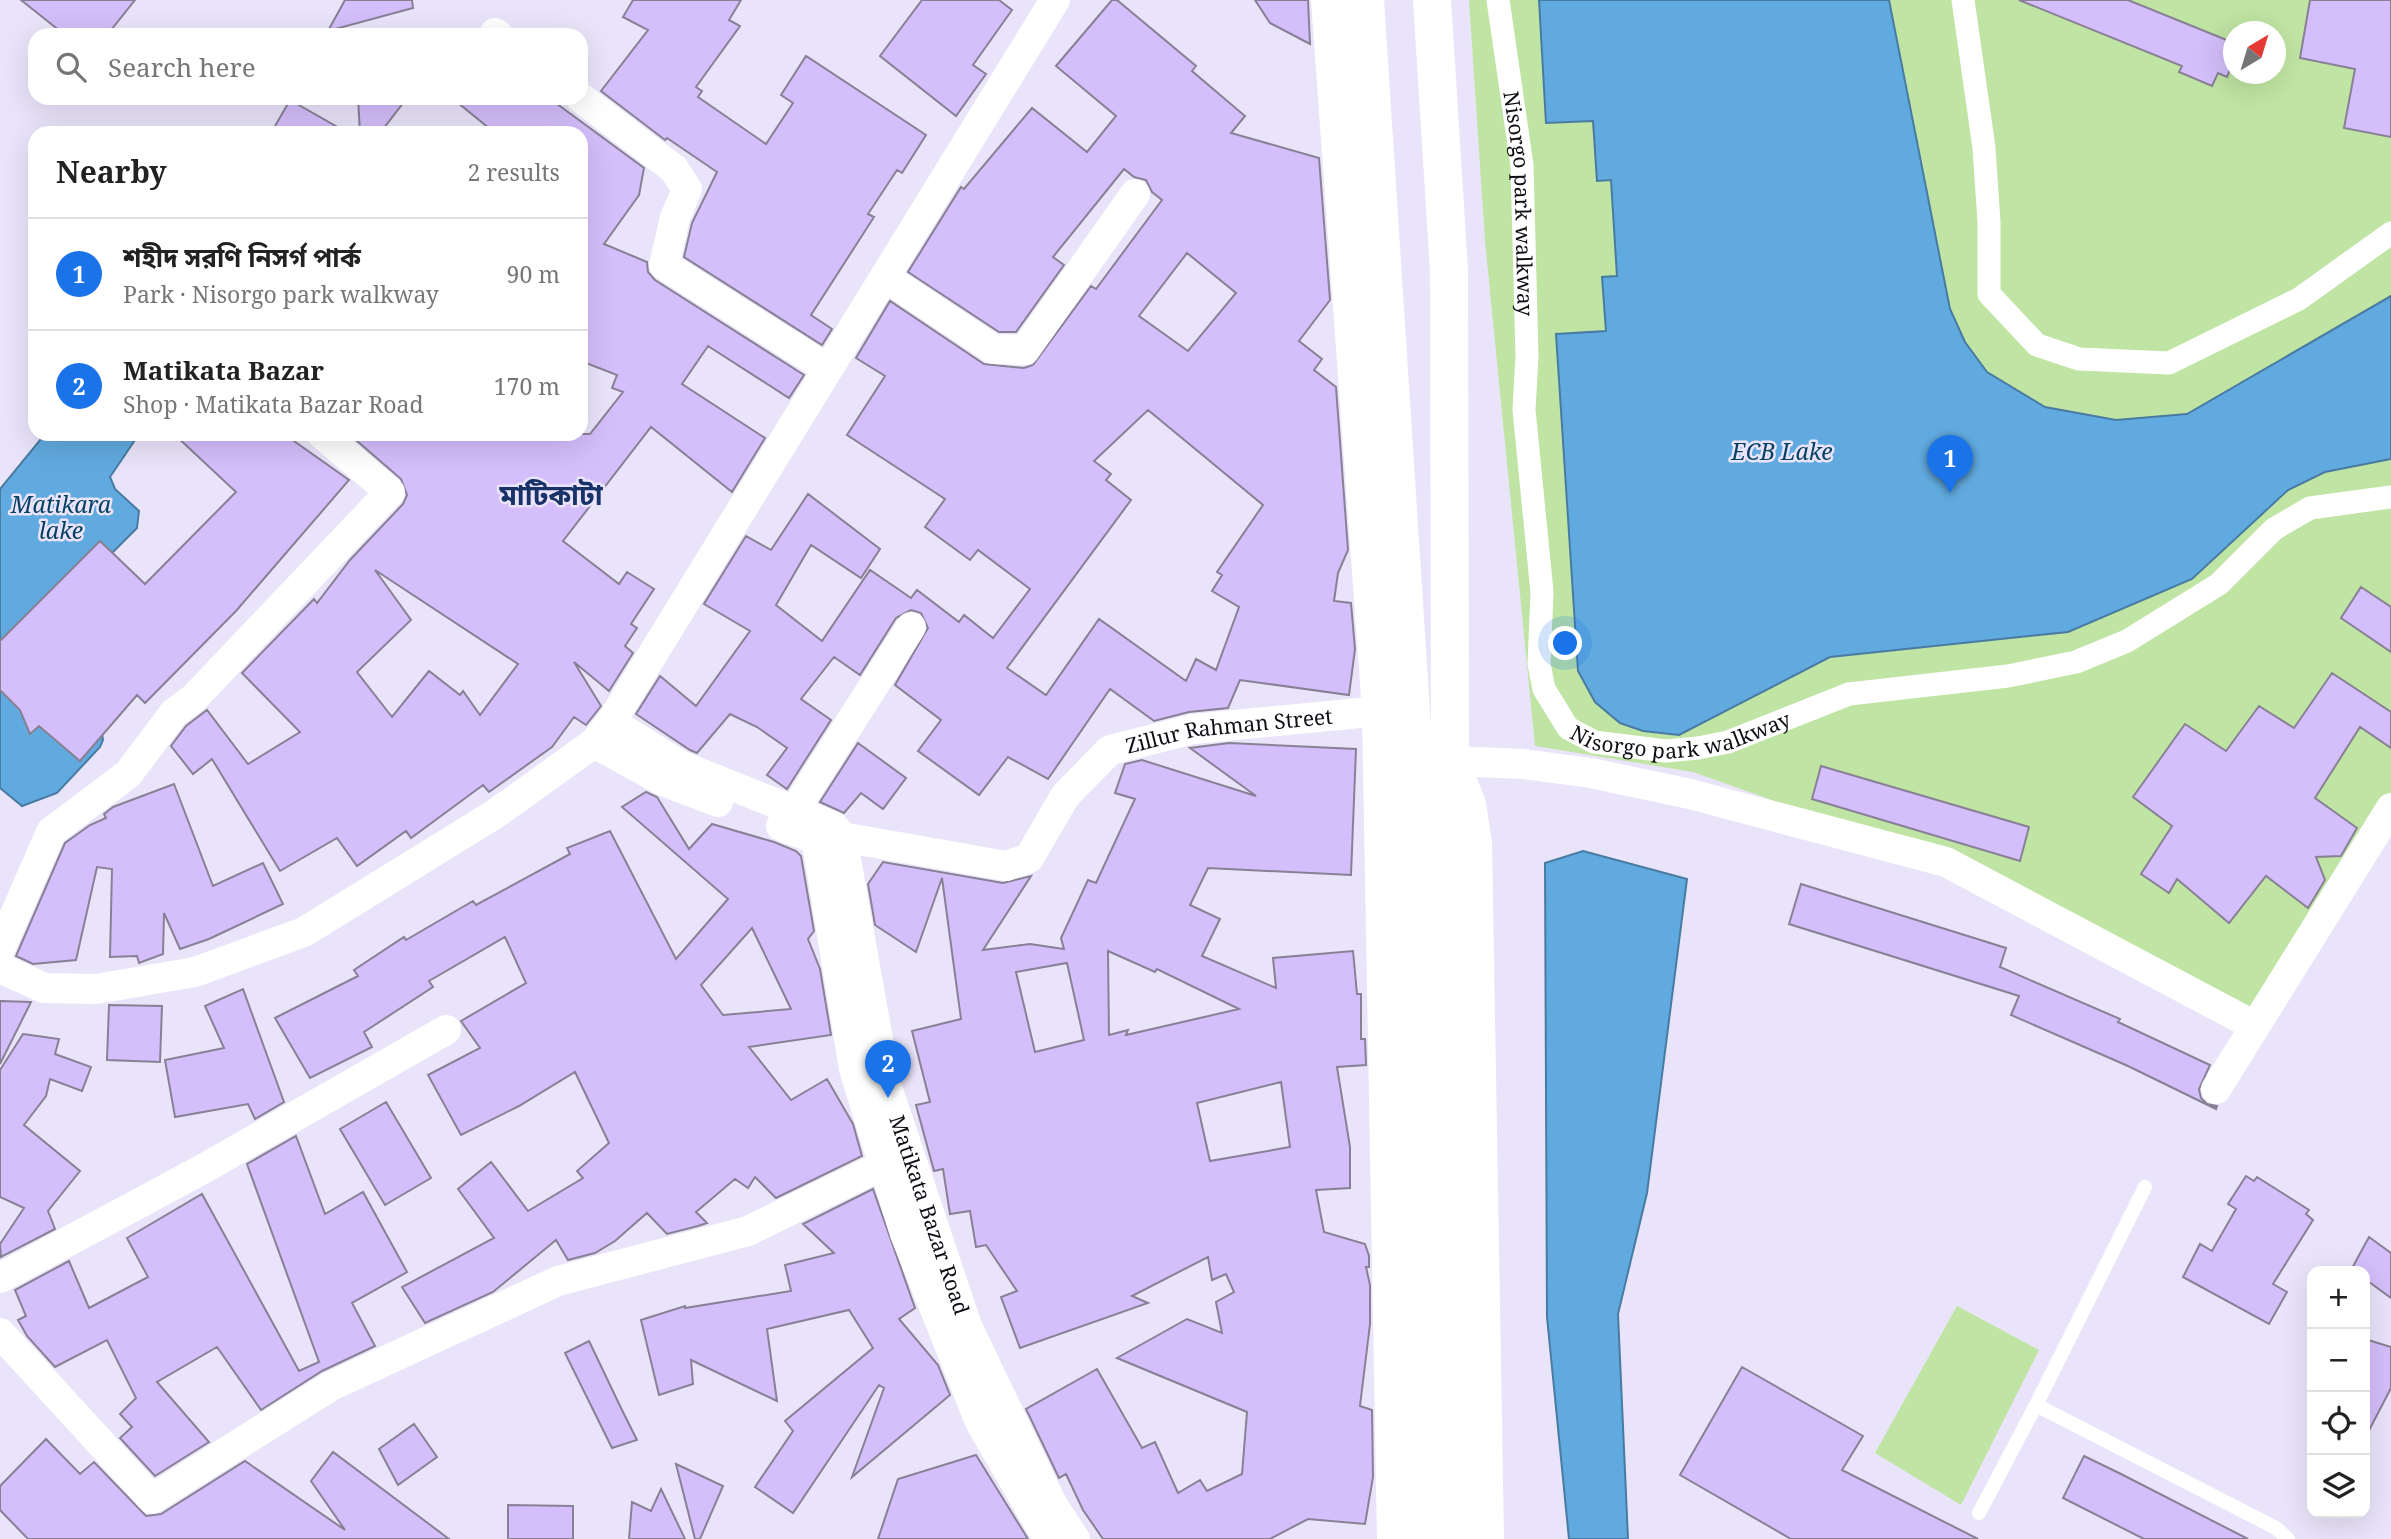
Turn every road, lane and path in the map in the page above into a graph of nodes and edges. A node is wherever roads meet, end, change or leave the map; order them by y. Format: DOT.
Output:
graph roads {
  1 [pos="1055,0"];
  2 [pos="1330,0"];
  3 [pos="1365,0"];
  4 [pos="1432,0"];
  5 [pos="1499,0"];
  6 [pos="1963,0"];
  7 [pos="588,103"];
  8 [pos="1135,194"];
  9 [pos="2391,233"];
  10 [pos="885,276"];
  11 [pos="828,369"];
  12 [pos="330,441"];
  13 [pos="2391,497"];
  14 [pos="911,627"];
  15 [pos="1381,711"];
  16 [pos="602,733"];
  17 [pos="1450,761"];
  18 [pos="2391,808"];
  19 [pos="793,811"];
  20 [pos="842,837"];
  21 [pos="0,949"];
  22 [pos="0,968"];
  23 [pos="2255,1027"];
  24 [pos="446,1030"];
  25 [pos="2216,1089"];
  26 [pos="883,1165"];
  27 [pos="2145,1187"];
  28 [pos="0,1278"];
  29 [pos="0,1333"];
  30 [pos="2036,1405"];
  31 [pos="1979,1513"];
  32 [pos="1048,1539"];
  33 [pos="1075,1539"];
  34 [pos="1396,1539"];
  35 [pos="1428,1539"];
  36 [pos="1462,1539"];
  37 [pos="1485,1539"];
  38 [pos="2288,1539"];
  1 -- 10 [label="street"];
  2 -- 15 [label="main road"];
  3 -- 35 [label="main road"];
  4 -- 17 [label="main road"];
  5 -- 13 [label="street, Nisorgo park walkway"];
  6 -- 9 [label="street"];
  7 -- 11 [label="street"];
  8 -- 10 [label="street"];
  10 -- 11 [label="street"];
  11 -- 16 [label="street"];
  12 -- 21 [label="street"];
  14 -- 19 [label="street"];
  15 -- 20 [label="street, Zillur Rahman Street"];
  15 -- 34 [label="main road"];
  16 -- 19 [label="street"];
  16 -- 22 [label="street"];
  16 -- 26 [label="street, Matikata Bazar Road"];
  17 -- 23 [label="street"];
  17 -- 36 [label="main road"];
  17 -- 37 [label="main road"];
  18 -- 23 [label="street"];
  19 -- 20 [label="street"];
  20 -- 33 [label="street, Matikata Bazar Road"];
  23 -- 25 [label="street"];
  24 -- 28 [label="street"];
  26 -- 29 [label="street"];
  26 -- 32 [label="street, Matikata Bazar Road"];
  27 -- 30 [label="lane"];
  30 -- 31 [label="lane"];
  30 -- 38 [label="lane"];
}
